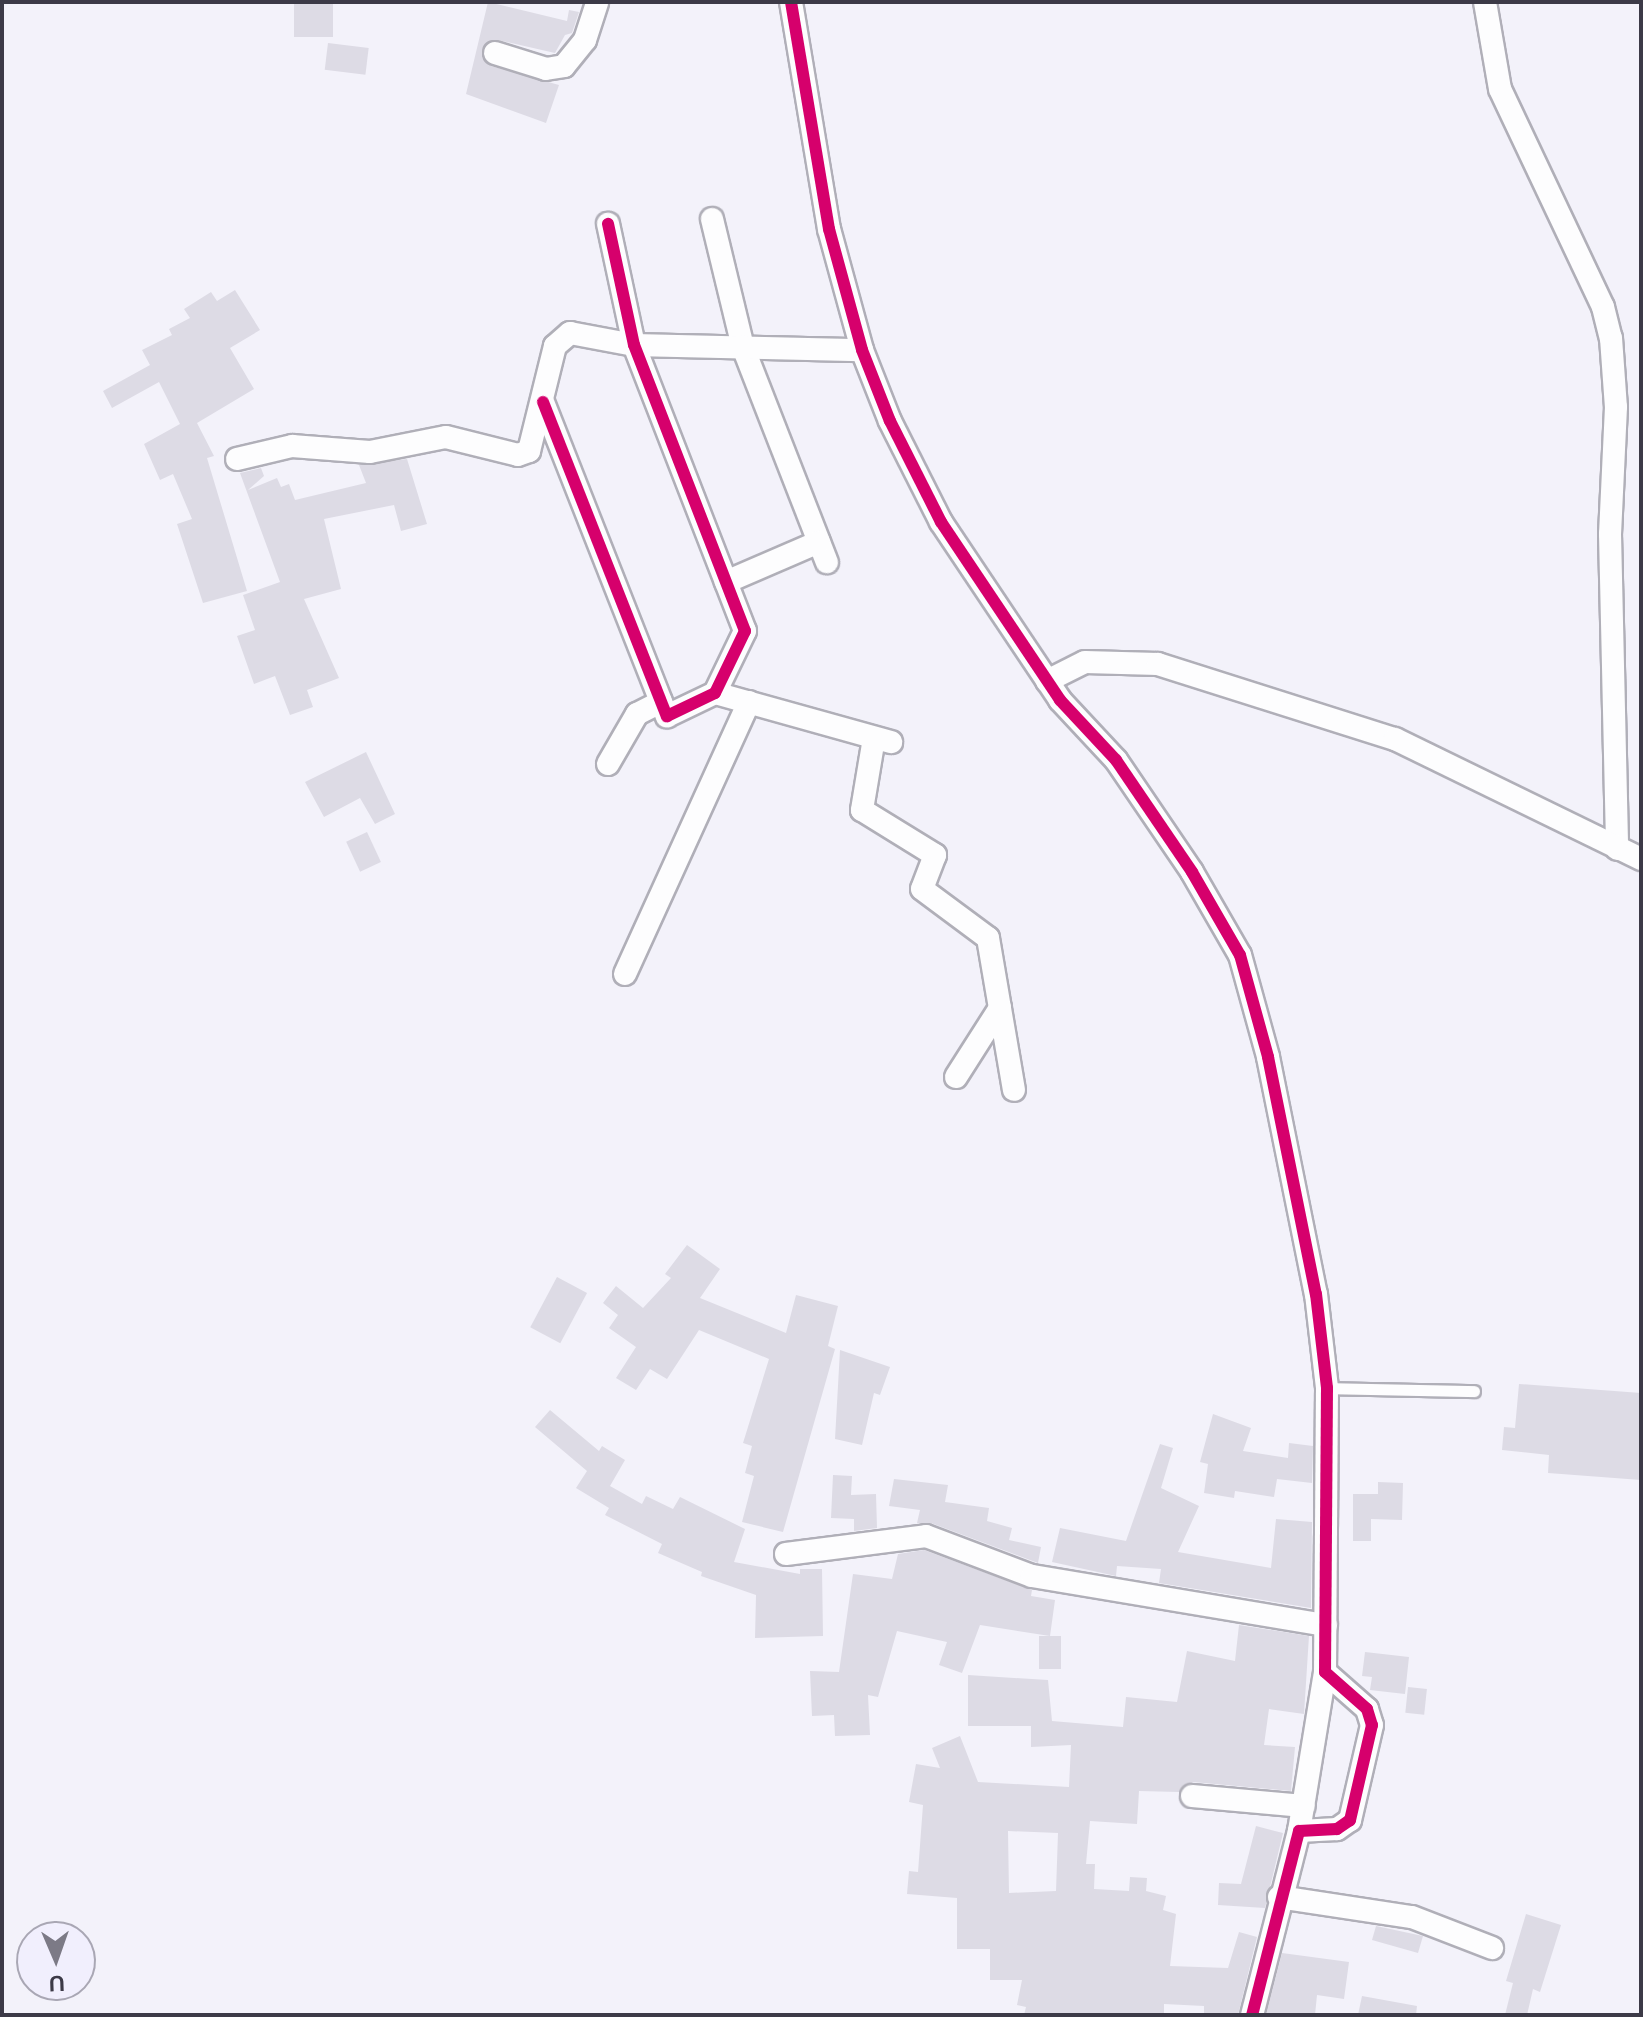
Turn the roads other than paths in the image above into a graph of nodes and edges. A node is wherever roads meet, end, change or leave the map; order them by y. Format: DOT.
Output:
graph roads {
  1 [pos="597,2"];
  2 [pos="791,2"];
  3 [pos="1485,2"];
  4 [pos="495,53"];
  5 [pos="712,219"];
  6 [pos="608,224"];
  7 [pos="634,345"];
  8 [pos="743,347"];
  9 [pos="862,350"];
  10 [pos="543,402"];
  11 [pos="237,459"];
  12 [pos="726,582"];
  13 [pos="1047,681"];
  14 [pos="715,693"];
  15 [pos="661,702"];
  16 [pos="749,702"];
  17 [pos="608,764"];
  18 [pos="1617,849"];
  19 [pos="1641,859"];
  20 [pos="625,974"];
  21 [pos="1000,1008"];
  22 [pos="956,1077"];
  23 [pos="1014,1090"];
  24 [pos="1327,1388"];
  25 [pos="1474,1391"];
  26 [pos="786,1554"];
  27 [pos="1326,1625"];
  28 [pos="1325,1672"];
  29 [pos="1192,1796"];
  30 [pos="1304,1806"];
  31 [pos="1299,1831"];
  32 [pos="1279,1897"];
  33 [pos="1492,1948"];
  34 [pos="1252,2015"];
  1 -- 4 [label="street"];
  2 -- 9 [label="street"];
  3 -- 18 [label="street"];
  5 -- 8 [label="street"];
  6 -- 7 [label="street"];
  7 -- 8 [label="street"];
  7 -- 10 [label="street"];
  7 -- 12 [label="street"];
  8 -- 9 [label="street"];
  8 -- 12 [label="street"];
  9 -- 13 [label="street"];
  10 -- 11 [label="street"];
  10 -- 15 [label="street"];
  12 -- 14 [label="street"];
  13 -- 18 [label="street"];
  13 -- 24 [label="street"];
  14 -- 15 [label="street"];
  14 -- 16 [label="street"];
  15 -- 17 [label="street"];
  16 -- 20 [label="street"];
  16 -- 21 [label="street"];
  18 -- 19 [label="street"];
  21 -- 22 [label="street"];
  21 -- 23 [label="street"];
  24 -- 25 [label="lane"];
  24 -- 27 [label="street"];
  26 -- 27 [label="street"];
  27 -- 28 [label="street"];
  28 -- 30 [label="street"];
  28 -- 31 [label="street"];
  29 -- 30 [label="street"];
  30 -- 31 [label="street"];
  31 -- 32 [label="street"];
  32 -- 33 [label="street"];
  32 -- 34 [label="street"];
}
